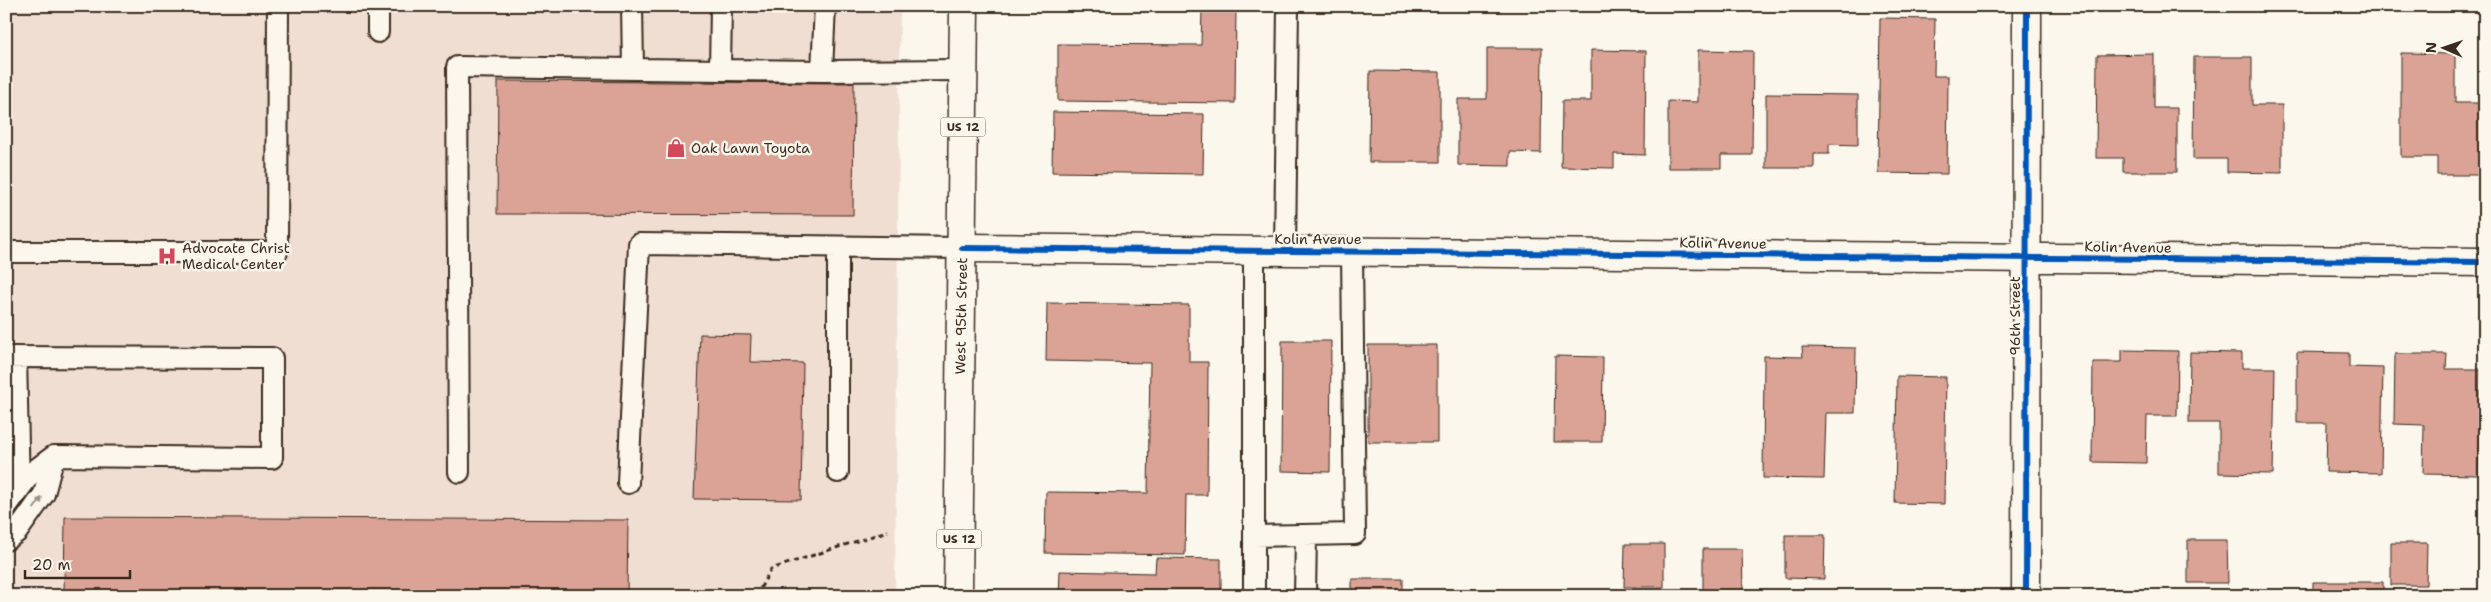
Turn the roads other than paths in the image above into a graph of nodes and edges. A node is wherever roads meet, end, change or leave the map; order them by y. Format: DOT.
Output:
graph roads {
  1 [pos="278,6"];
  2 [pos="378,6"];
  3 [pos="632,6"];
  4 [pos="721,6"];
  5 [pos="825,6"];
  6 [pos="964,6"];
  7 [pos="1288,6"];
  8 [pos="2027,6"];
  9 [pos="378,32"];
  10 [pos="633,69"];
  11 [pos="720,70"];
  12 [pos="963,70"];
  13 [pos="822,71"];
  14 [pos="838,248"];
  15 [pos="962,248"];
  16 [pos="1286,251"];
  17 [pos="6,252"];
  18 [pos="1254,252"];
  19 [pos="1352,252"];
  20 [pos="2028,258"];
  21 [pos="2485,262"];
  22 [pos="11,357"];
  23 [pos="54,456"];
  24 [pos="459,472"];
  25 [pos="838,472"];
  26 [pos="628,483"];
  27 [pos="19,489"];
  28 [pos="6,507"];
  29 [pos="1306,535"];
  30 [pos="1254,536"];
  31 [pos="6,540"];
  32 [pos="958,596"];
  33 [pos="1254,596"];
  34 [pos="1305,596"];
  35 [pos="2026,596"];
  1 -- 17 [label="lane"];
  2 -- 9 [label="lane"];
  3 -- 10 [label="lane"];
  4 -- 11 [label="lane"];
  5 -- 13 [label="lane"];
  6 -- 12 [label="street, West 95th Street / US 12"];
  7 -- 16 [label="lane"];
  8 -- 20 [label="street, 96th Street"];
  10 -- 11 [label="lane"];
  10 -- 24 [label="lane"];
  11 -- 13 [label="lane"];
  12 -- 13 [label="lane"];
  12 -- 15 [label="street, West 95th Street / US 12"];
  14 -- 15 [label="lane"];
  14 -- 25 [label="lane"];
  14 -- 26 [label="lane"];
  15 -- 18 [label="street, Kolin Avenue"];
  15 -- 32 [label="street, West 95th Street / US 12"];
  16 -- 18 [label="street, Kolin Avenue"];
  16 -- 19 [label="street, Kolin Avenue"];
  18 -- 30 [label="lane"];
  19 -- 20 [label="street, Kolin Avenue"];
  19 -- 29 [label="lane"];
  20 -- 21 [label="street, Kolin Avenue"];
  20 -- 35 [label="street, 96th Street"];
  22 -- 23 [label="lane"];
  22 -- 27 [label="lane"];
  23 -- 27 [label="lane"];
  31 -- 23 [label="lane, one-way"];
  27 -- 28 [label="lane"];
  29 -- 30 [label="lane"];
  29 -- 34 [label="lane"];
  30 -- 33 [label="lane"];
}
